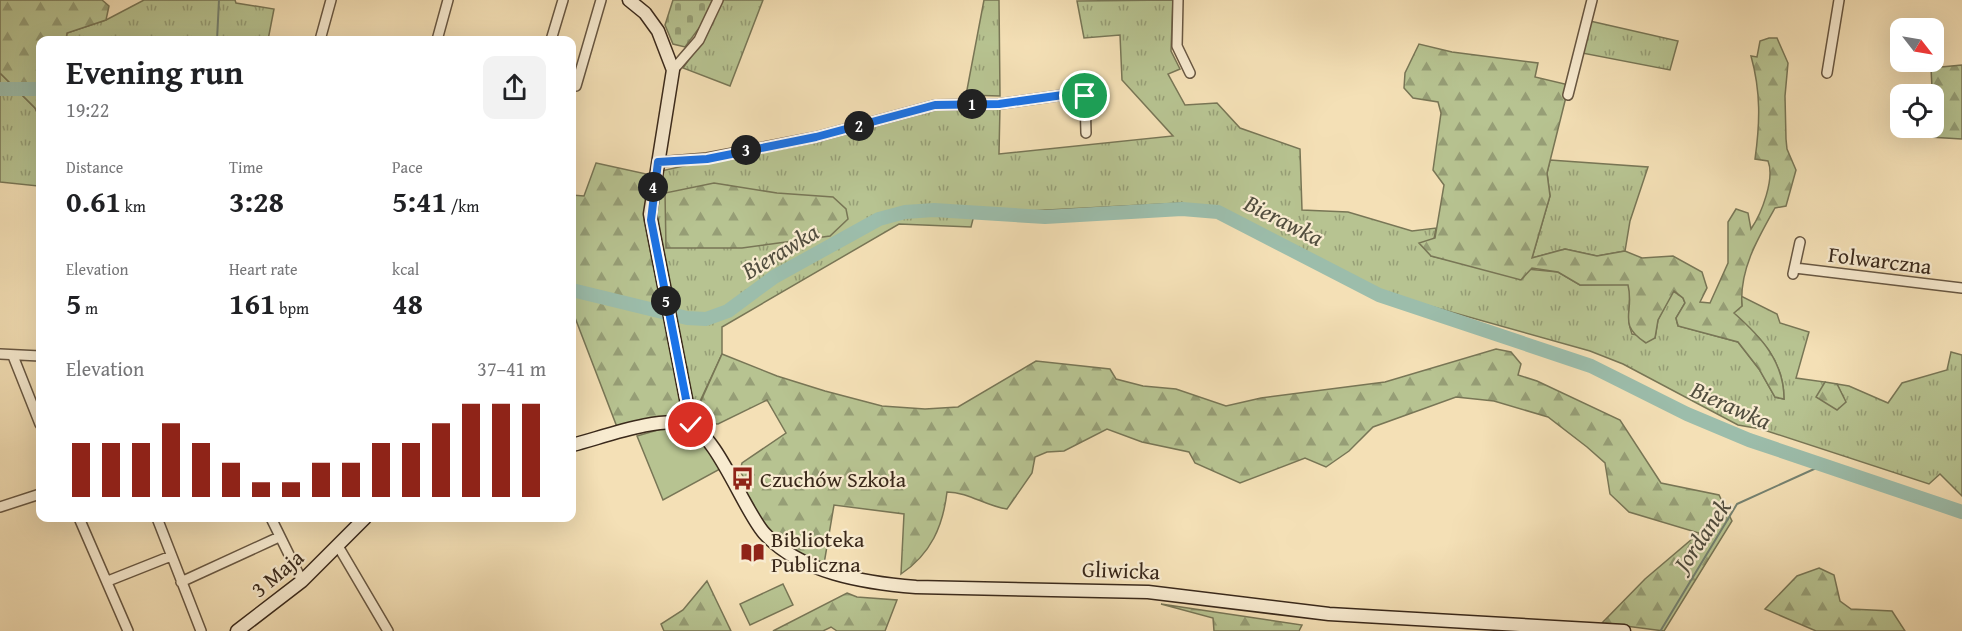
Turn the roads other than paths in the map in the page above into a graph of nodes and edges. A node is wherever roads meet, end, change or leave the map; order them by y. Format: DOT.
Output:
graph roads {
  1 [pos="331,0"];
  2 [pos="448,0"];
  3 [pos="563,0"];
  4 [pos="601,0"];
  5 [pos="629,0"];
  6 [pos="718,0"];
  7 [pos="1178,0"];
  8 [pos="1592,0"];
  9 [pos="1839,0"];
  10 [pos="321,36"];
  11 [pos="438,36"];
  12 [pos="551,36"];
  13 [pos="673,70"];
  14 [pos="1190,73"];
  15 [pos="1827,73"];
  16 [pos="576,86"];
  17 [pos="1568,95"];
  18 [pos="1086,133"];
  19 [pos="658,162"];
  20 [pos="1800,242"];
  21 [pos="1962,288"];
  22 [pos="0,354"];
  23 [pos="14,356"];
  24 [pos="36,356"];
  25 [pos="36,414"];
  26 [pos="686,424"];
  27 [pos="576,444"];
  28 [pos="36,495"];
  29 [pos="0,507"];
  30 [pos="81,522"];
  31 [pos="158,522"];
  32 [pos="273,522"];
  33 [pos="361,522"];
  34 [pos="279,537"];
  35 [pos="338,546"];
  36 [pos="171,556"];
  37 [pos="108,581"];
  38 [pos="302,581"];
  39 [pos="181,582"];
  40 [pos="128,631"];
  41 [pos="201,631"];
  42 [pos="237,631"];
  43 [pos="388,631"];
  44 [pos="1624,631"];
  1 -- 10 [label="street"];
  2 -- 11 [label="street"];
  3 -- 12 [label="street"];
  4 -- 16 [label="street"];
  5 -- 13 [label="main road"];
  6 -- 13 [label="street"];
  7 -- 14 [label="street"];
  8 -- 17 [label="street"];
  9 -- 15 [label="street"];
  13 -- 19 [label="main road"];
  18 -- 19 [label="street"];
  19 -- 26 [label="main road"];
  20 -- 21 [label="street, Folwarczna"];
  22 -- 23 [label="street"];
  23 -- 24 [label="street"];
  23 -- 25 [label="street"];
  26 -- 27 [label="main road"];
  26 -- 44 [label="main road, Gliwicka"];
  28 -- 29 [label="street"];
  30 -- 37 [label="street"];
  31 -- 36 [label="street"];
  32 -- 34 [label="street"];
  33 -- 35 [label="main road, 3 Maja"];
  34 -- 38 [label="street"];
  34 -- 39 [label="street"];
  35 -- 38 [label="main road, 3 Maja"];
  35 -- 43 [label="street"];
  36 -- 37 [label="street"];
  36 -- 39 [label="street"];
  37 -- 40 [label="street"];
  38 -- 42 [label="main road, 3 Maja"];
  39 -- 41 [label="street"];
}
